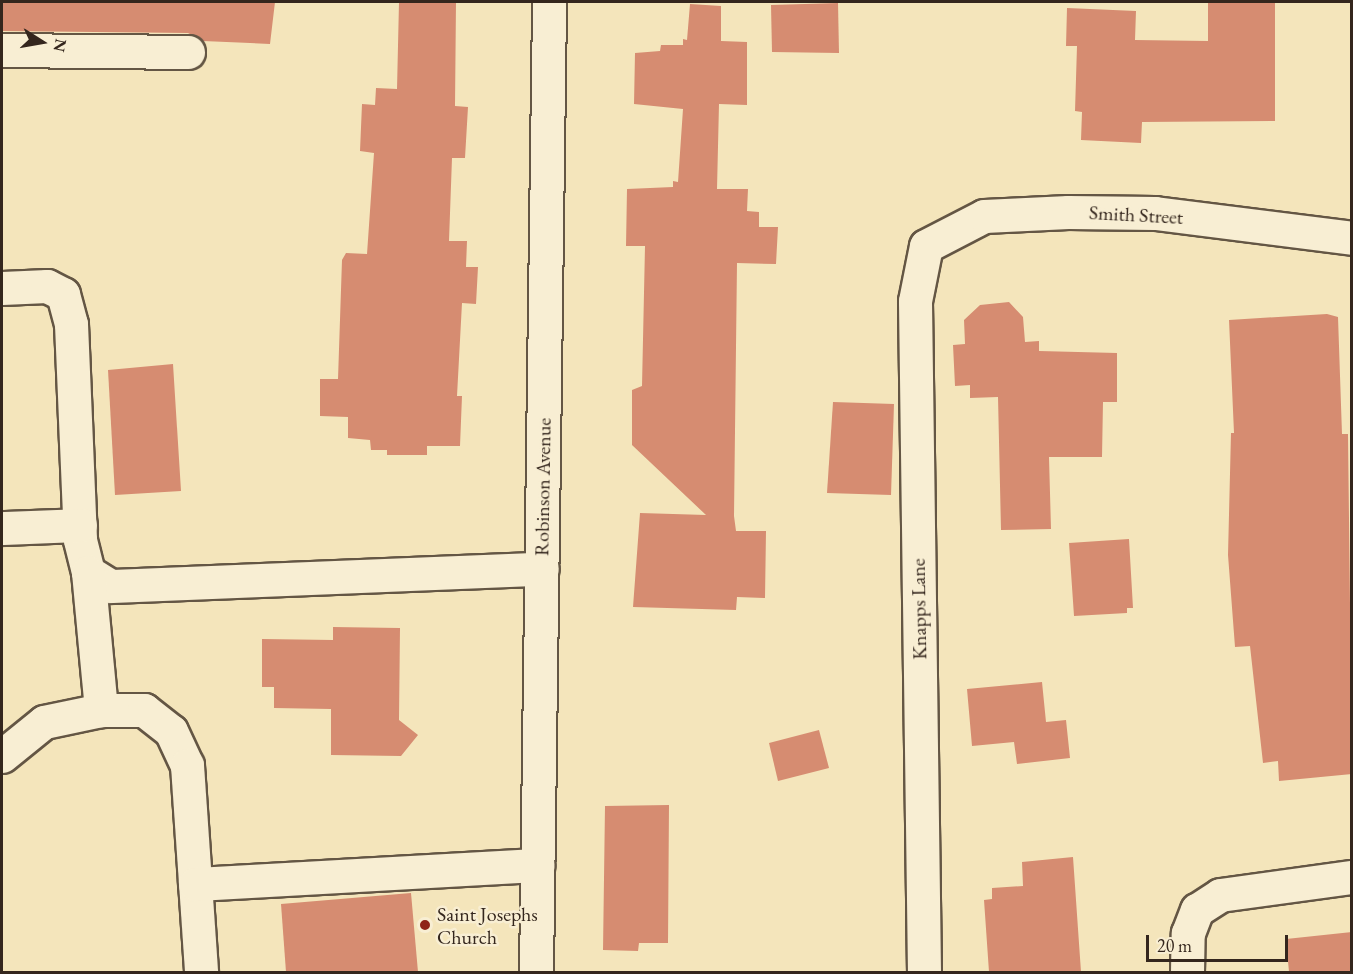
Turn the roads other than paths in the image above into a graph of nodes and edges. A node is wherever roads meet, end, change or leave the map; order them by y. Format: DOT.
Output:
graph roads {
  1 [pos="549,2"];
  2 [pos="2,50"];
  3 [pos="188,52"];
  4 [pos="1352,238"];
  5 [pos="926,246"];
  6 [pos="2,288"];
  7 [pos="80,525"];
  8 [pos="2,528"];
  9 [pos="542,569"];
  10 [pos="88,572"];
  11 [pos="101,710"];
  12 [pos="2,756"];
  13 [pos="537,865"];
  14 [pos="1352,877"];
  15 [pos="195,884"];
  16 [pos="201,972"];
  17 [pos="536,972"];
  18 [pos="924,972"];
  19 [pos="1187,972"];
  1 -- 9 [label="street, Robinson Avenue"];
  2 -- 3 [label="street"];
  4 -- 5 [label="street, Smith Street"];
  5 -- 18 [label="street, Knapps Lane"];
  6 -- 7 [label="street"];
  7 -- 8 [label="street"];
  7 -- 10 [label="street"];
  9 -- 10 [label="street"];
  9 -- 13 [label="street, Robinson Avenue"];
  10 -- 11 [label="street"];
  11 -- 12 [label="street"];
  11 -- 15 [label="street"];
  13 -- 15 [label="street"];
  13 -- 17 [label="street, Robinson Avenue"];
  14 -- 19 [label="street"];
  15 -- 16 [label="street"];
}
